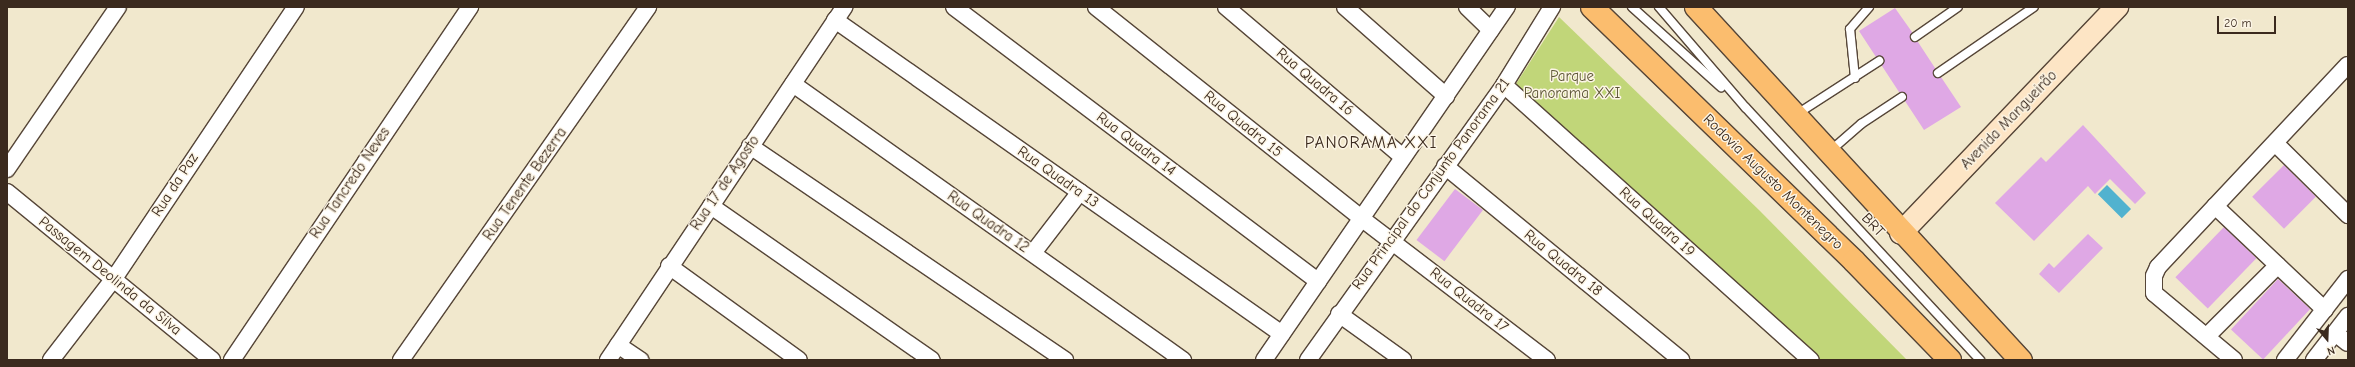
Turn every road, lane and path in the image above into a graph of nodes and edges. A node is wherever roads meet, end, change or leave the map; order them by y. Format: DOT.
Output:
graph roads {
  1 [pos="118,7"];
  2 [pos="296,7"];
  3 [pos="470,7"];
  4 [pos="648,7"];
  5 [pos="954,7"];
  6 [pos="1096,7"];
  7 [pos="1226,7"];
  8 [pos="1345,7"];
  9 [pos="1466,7"];
  10 [pos="1507,7"];
  11 [pos="1552,7"];
  12 [pos="1592,7"];
  13 [pos="1632,7"];
  14 [pos="1659,7"];
  15 [pos="1696,7"];
  16 [pos="1869,7"];
  17 [pos="1958,7"];
  18 [pos="2034,7"];
  19 [pos="2117,7"];
  20 [pos="840,14"];
  21 [pos="1491,30"];
  22 [pos="1915,37"];
  23 [pos="1879,62"];
  24 [pos="2348,65"];
  25 [pos="1938,73"];
  26 [pos="1854,78"];
  27 [pos="793,84"];
  28 [pos="1504,85"];
  29 [pos="1446,96"];
  30 [pos="1902,97"];
  31 [pos="1746,108"];
  32 [pos="1795,116"];
  33 [pos="2275,143"];
  34 [pos="750,146"];
  35 [pos="1827,153"];
  36 [pos="1403,157"];
  37 [pos="1445,166"];
  38 [pos="7,169"];
  39 [pos="7,192"];
  40 [pos="1080,192"];
  41 [pos="710,206"];
  42 [pos="2215,206"];
  43 [pos="2348,215"];
  44 [pos="1361,218"];
  45 [pos="1901,233"];
  46 [pos="1391,240"];
  47 [pos="1033,253"];
  48 [pos="2278,265"];
  49 [pos="669,266"];
  50 [pos="115,277"];
  51 [pos="2348,280"];
  52 [pos="1318,281"];
  53 [pos="2325,310"];
  54 [pos="1339,314"];
  55 [pos="2348,316"];
  56 [pos="2335,333"];
  57 [pos="1282,334"];
  58 [pos="2206,336"];
  59 [pos="2348,343"];
  60 [pos="618,345"];
  61 [pos="51,360"];
  62 [pos="212,360"];
  63 [pos="232,360"];
  64 [pos="401,360"];
  65 [pos="608,360"];
  66 [pos="640,360"];
  67 [pos="799,360"];
  68 [pos="932,360"];
  69 [pos="1066,360"];
  70 [pos="1183,360"];
  71 [pos="1264,360"];
  72 [pos="1308,360"];
  73 [pos="1403,360"];
  74 [pos="1547,360"];
  75 [pos="1681,360"];
  76 [pos="1811,360"];
  77 [pos="1950,360"];
  78 [pos="1980,360"];
  79 [pos="2021,360"];
  80 [pos="2234,360"];
  81 [pos="2285,360"];
  82 [pos="2314,360"];
  1 -- 38 [label="street"];
  2 -- 50 [label="street, Rua da Paz"];
  3 -- 63 [label="street, Rua Tancredo Neves"];
  4 -- 64 [label="street, Rua Tenente Bezerra"];
  5 -- 52 [label="street, Rua Quadra 14"];
  6 -- 44 [label="street, Rua Quadra 15"];
  7 -- 36 [label="street, Rua Quadra 16"];
  8 -- 29 [label="street"];
  9 -- 21 [label="street"];
  10 -- 21 [label="street"];
  11 -- 28 [label="street, Rua Principal do Conjunto Panorama 21"];
  12 -- 77 [label="main road, Rodovia Augusto Montenegro"];
  13 -- 31 [label="lane"];
  14 -- 31 [label="lane"];
  15 -- 32 [label="main road"];
  16 -- 26 [label="lane"];
  17 -- 22 [label="lane"];
  18 -- 25 [label="lane"];
  19 -- 45 [label="street, Avenida Mangueirão"];
  20 -- 27 [label="street, Rua 17 de Agosto"];
  20 -- 40 [label="street, Rua Quadra 13"];
  21 -- 29 [label="street"];
  23 -- 26 [label="lane"];
  24 -- 33 [label="street"];
  26 -- 32 [label="lane"];
  27 -- 34 [label="street, Rua 17 de Agosto"];
  27 -- 47 [label="street, Rua Quadra 12"];
  28 -- 37 [label="street, Rua Principal do Conjunto Panorama 21"];
  28 -- 76 [label="street, Rua Quadra 19"];
  29 -- 36 [label="street"];
  30 -- 35 [label="lane"];
  31 -- 78 [label="lane, BRT"];
  32 -- 35 [label="main road"];
  33 -- 42 [label="street"];
  33 -- 43 [label="street"];
  34 -- 41 [label="street, Rua 17 de Agosto"];
  34 -- 69 [label="street"];
  35 -- 45 [label="main road"];
  36 -- 44 [label="street"];
  37 -- 46 [label="street, Rua Principal do Conjunto Panorama 21"];
  37 -- 75 [label="street, Rua Quadra 18"];
  39 -- 50 [label="street, Passagem Deolinda da Silva"];
  40 -- 47 [label="street"];
  40 -- 57 [label="street, Rua Quadra 13"];
  41 -- 49 [label="street, Rua 17 de Agosto"];
  41 -- 68 [label="street"];
  42 -- 48 [label="street"];
  42 -- 58 [label="street"];
  44 -- 46 [label="street, Rua Quadra 15"];
  44 -- 52 [label="street"];
  45 -- 79 [label="main road"];
  46 -- 54 [label="street, Rua Principal do Conjunto Panorama 21"];
  46 -- 74 [label="street, Rua Quadra 17"];
  47 -- 70 [label="street, Rua Quadra 12"];
  48 -- 53 [label="street"];
  48 -- 58 [label="street"];
  49 -- 60 [label="street, Rua 17 de Agosto"];
  49 -- 67 [label="street"];
  50 -- 61 [label="street, Rua da Paz"];
  50 -- 62 [label="street, Passagem Deolinda da Silva"];
  51 -- 53 [label="street"];
  52 -- 57 [label="street"];
  53 -- 81 [label="street"];
  54 -- 72 [label="street, Rua Principal do Conjunto Panorama 21"];
  54 -- 73 [label="street"];
  55 -- 56 [label="street"];
  56 -- 59 [label="street"];
  56 -- 82 [label="street"];
  57 -- 71 [label="street"];
  58 -- 80 [label="street"];
  60 -- 65 [label="street, Rua 17 de Agosto"];
  60 -- 66 [label="street"];
}
